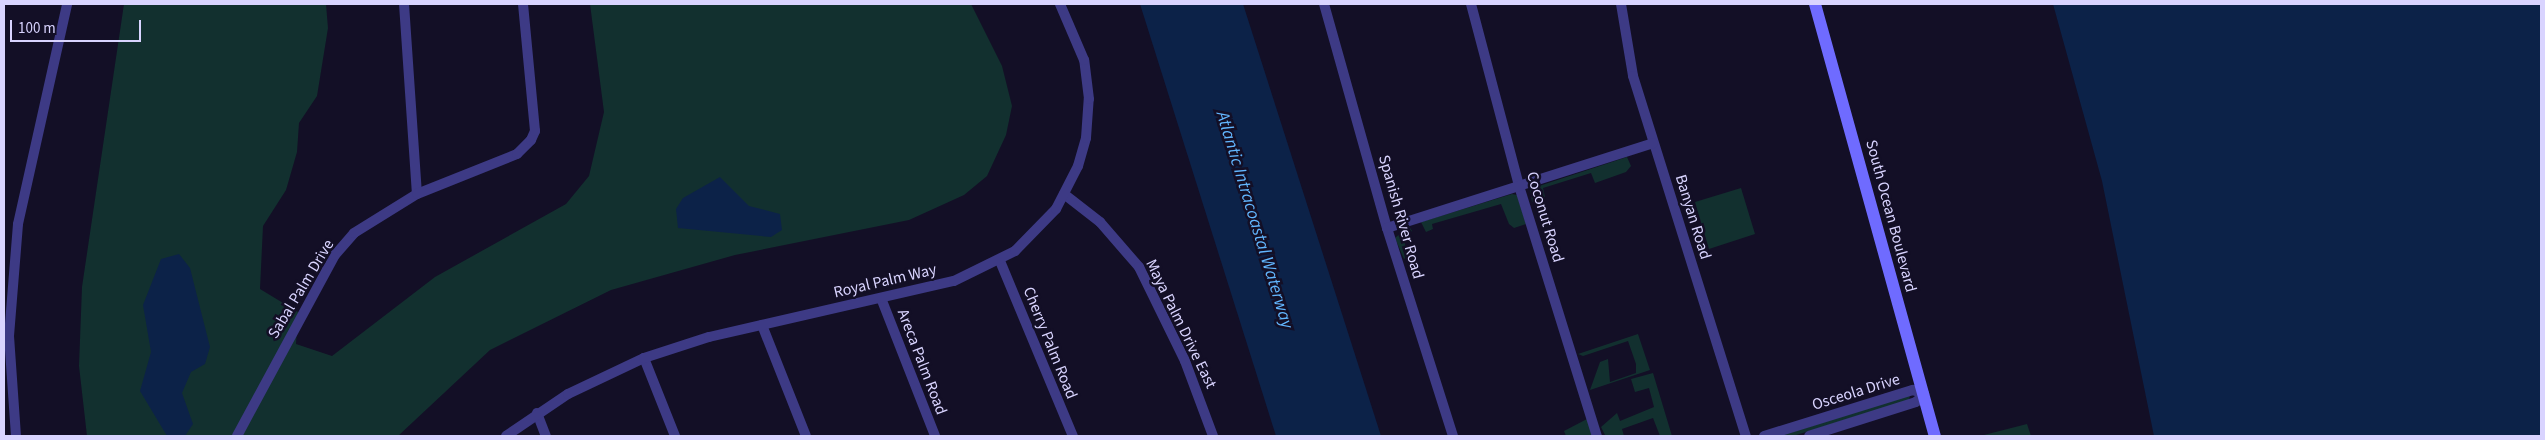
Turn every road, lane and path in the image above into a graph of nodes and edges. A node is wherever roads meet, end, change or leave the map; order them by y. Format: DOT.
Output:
graph roads {
  1 [pos="67,4"];
  2 [pos="404,4"];
  3 [pos="523,4"];
  4 [pos="1060,4"];
  5 [pos="1324,4"];
  6 [pos="1471,4"];
  7 [pos="1620,4"];
  8 [pos="1815,4"];
  9 [pos="1653,143"];
  10 [pos="1519,186"];
  11 [pos="417,194"];
  12 [pos="1064,194"];
  13 [pos="1387,228"];
  14 [pos="1000,261"];
  15 [pos="881,298"];
  16 [pos="762,325"];
  17 [pos="644,358"];
  18 [pos="1924,394"];
  19 [pos="537,413"];
  20 [pos="16,436"];
  21 [pos="237,436"];
  22 [pos="506,436"];
  23 [pos="546,436"];
  24 [pos="676,436"];
  25 [pos="806,436"];
  26 [pos="935,436"];
  27 [pos="1073,436"];
  28 [pos="1213,436"];
  29 [pos="1453,436"];
  30 [pos="1597,436"];
  31 [pos="1746,436"];
  32 [pos="1764,436"];
  33 [pos="1808,436"];
  34 [pos="1935,436"];
  1 -- 20 [label="street"];
  2 -- 11 [label="street"];
  3 -- 11 [label="street, Sabal Palm Drive"];
  4 -- 12 [label="street, Royal Palm Way"];
  5 -- 13 [label="street, Spanish River Road"];
  6 -- 10 [label="street, Coconut Road"];
  7 -- 9 [label="street, Banyan Road"];
  8 -- 18 [label="main road, South Ocean Boulevard"];
  9 -- 10 [label="street"];
  9 -- 31 [label="street, Banyan Road"];
  10 -- 13 [label="street"];
  10 -- 30 [label="street, Coconut Road"];
  11 -- 21 [label="street, Sabal Palm Drive"];
  12 -- 14 [label="street, Royal Palm Way"];
  12 -- 28 [label="street, Maya Palm Drive East"];
  13 -- 29 [label="street, Spanish River Road"];
  14 -- 15 [label="street, Royal Palm Way"];
  14 -- 27 [label="street, Cherry Palm Road"];
  15 -- 16 [label="street, Royal Palm Way"];
  15 -- 26 [label="street, Areca Palm Road"];
  16 -- 17 [label="street, Royal Palm Way"];
  16 -- 25 [label="street"];
  17 -- 19 [label="street, Royal Palm Way"];
  17 -- 24 [label="street"];
  18 -- 32 [label="street, Osceola Drive"];
  18 -- 33 [label="street, Osceola Drive"];
  18 -- 34 [label="main road, South Ocean Boulevard"];
  19 -- 22 [label="street, Royal Palm Way"];
  19 -- 23 [label="street"];
}
